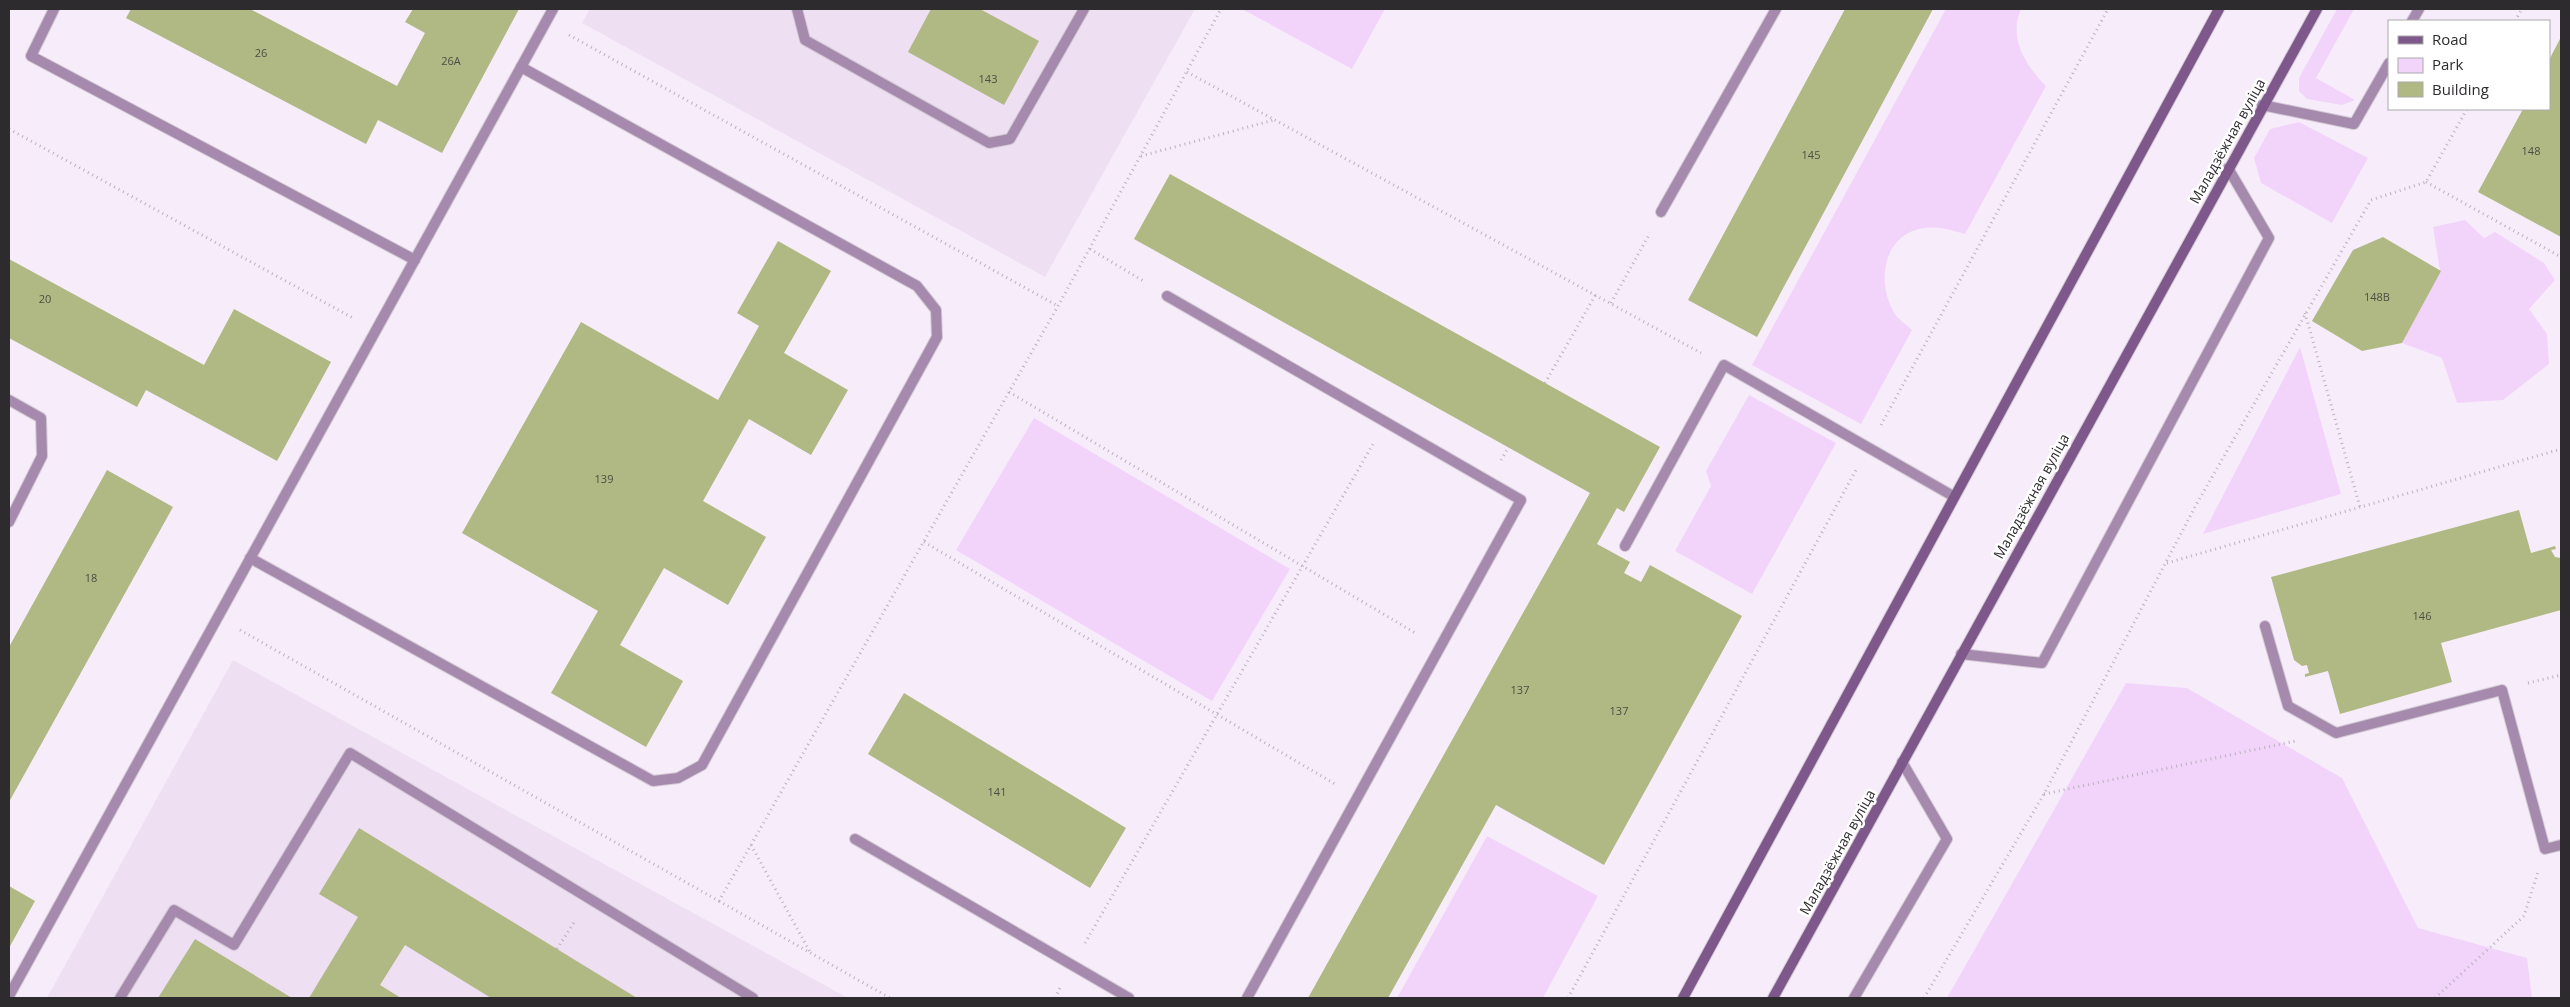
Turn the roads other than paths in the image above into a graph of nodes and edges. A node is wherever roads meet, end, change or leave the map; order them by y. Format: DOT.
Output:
graph roads {
  1 [pos="54,9"];
  2 [pos="553,9"];
  3 [pos="797,9"];
  4 [pos="1084,9"];
  5 [pos="1776,9"];
  6 [pos="2219,9"];
  7 [pos="2317,9"];
  8 [pos="2420,9"];
  9 [pos="2413,20"];
  10 [pos="2388,65"];
  11 [pos="520,67"];
  12 [pos="2262,105"];
  13 [pos="2228,168"];
  14 [pos="1661,212"];
  15 [pos="415,260"];
  16 [pos="1167,296"];
  17 [pos="9,400"];
  18 [pos="1953,496"];
  19 [pos="9,522"];
  20 [pos="1625,546"];
  21 [pos="250,558"];
  22 [pos="2265,626"];
  23 [pos="1960,654"];
  24 [pos="1902,762"];
  25 [pos="855,839"];
  26 [pos="2561,844"];
  27 [pos="9,996"];
  28 [pos="120,998"];
  29 [pos="753,998"];
  30 [pos="1130,998"];
  31 [pos="1247,998"];
  32 [pos="1683,998"];
  33 [pos="1773,998"];
  34 [pos="1854,998"];
  1 -- 15 [label="lane"];
  2 -- 11 [label="lane"];
  3 -- 4 [label="lane"];
  5 -- 14 [label="lane"];
  6 -- 18 [label="main road"];
  7 -- 12 [label="main road, Маладзёжная вуліца"];
  8 -- 9 [label="lane"];
  10 -- 12 [label="lane"];
  11 -- 15 [label="lane"];
  11 -- 21 [label="lane"];
  12 -- 13 [label="main road, Маладзёжная вуліца"];
  13 -- 23 [label="main road, Маладзёжная вуліца"];
  13 -- 23 [label="lane"];
  15 -- 21 [label="lane"];
  16 -- 31 [label="lane"];
  17 -- 19 [label="lane"];
  18 -- 20 [label="lane"];
  18 -- 32 [label="main road"];
  21 -- 27 [label="lane"];
  22 -- 26 [label="lane"];
  23 -- 24 [label="main road, Маладзёжная вуліца"];
  24 -- 33 [label="main road, Маладзёжная вуліца"];
  24 -- 34 [label="lane"];
  25 -- 30 [label="lane"];
  28 -- 29 [label="lane"];
}
